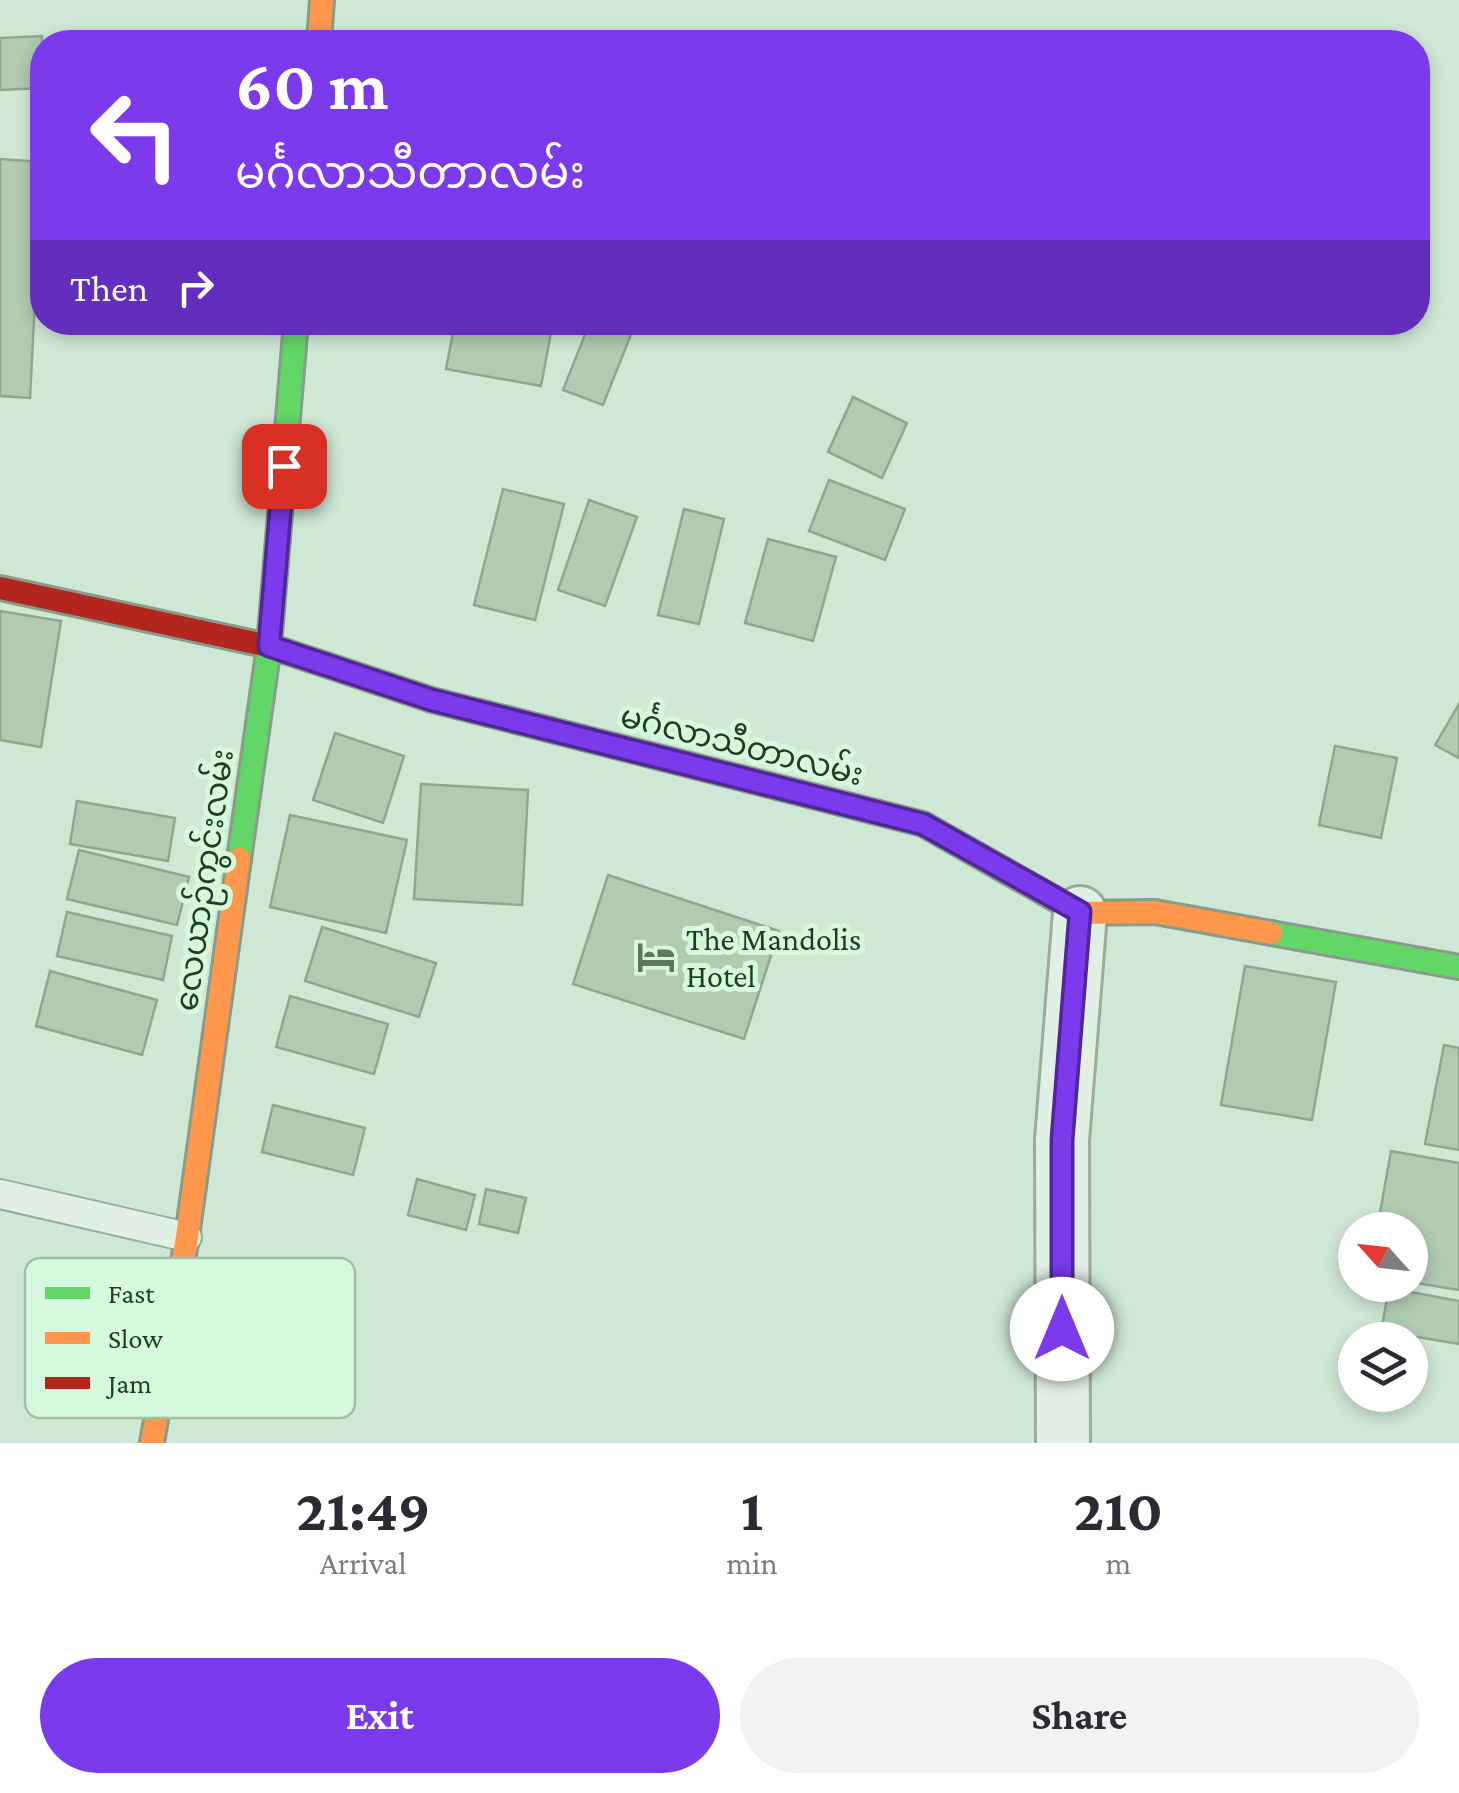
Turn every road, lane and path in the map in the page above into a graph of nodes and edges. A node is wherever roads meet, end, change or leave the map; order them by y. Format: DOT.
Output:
graph roads {
  1 [pos="322,0"];
  2 [pos="320,30"];
  3 [pos="295,335"];
  4 [pos="0,588"];
  5 [pos="269,646"];
  6 [pos="1080,912"];
  7 [pos="1459,966"];
  8 [pos="0,1194"];
  9 [pos="187,1237"];
  10 [pos="183,1258"];
  11 [pos="156,1418"];
  12 [pos="152,1443"];
  13 [pos="1063,1443"];
  1 -- 2 [label="street"];
  3 -- 5 [label="street, လေယာဉ်ကွင်းလမ်း"];
  4 -- 5 [label="street, မင်္ဂလာသီတာလမ်း"];
  5 -- 6 [label="street, မင်္ဂလာသီတာလမ်း"];
  5 -- 9 [label="street, လေယာဉ်ကွင်းလမ်း"];
  6 -- 7 [label="street, မင်္ဂလာသီတာလမ်း"];
  6 -- 13 [label="street"];
  8 -- 9 [label="lane"];
  9 -- 10 [label="street, လေယာဉ်ကွင်းလမ်း"];
  11 -- 12 [label="street, လေယာဉ်ကွင်းလမ်း"];
}
